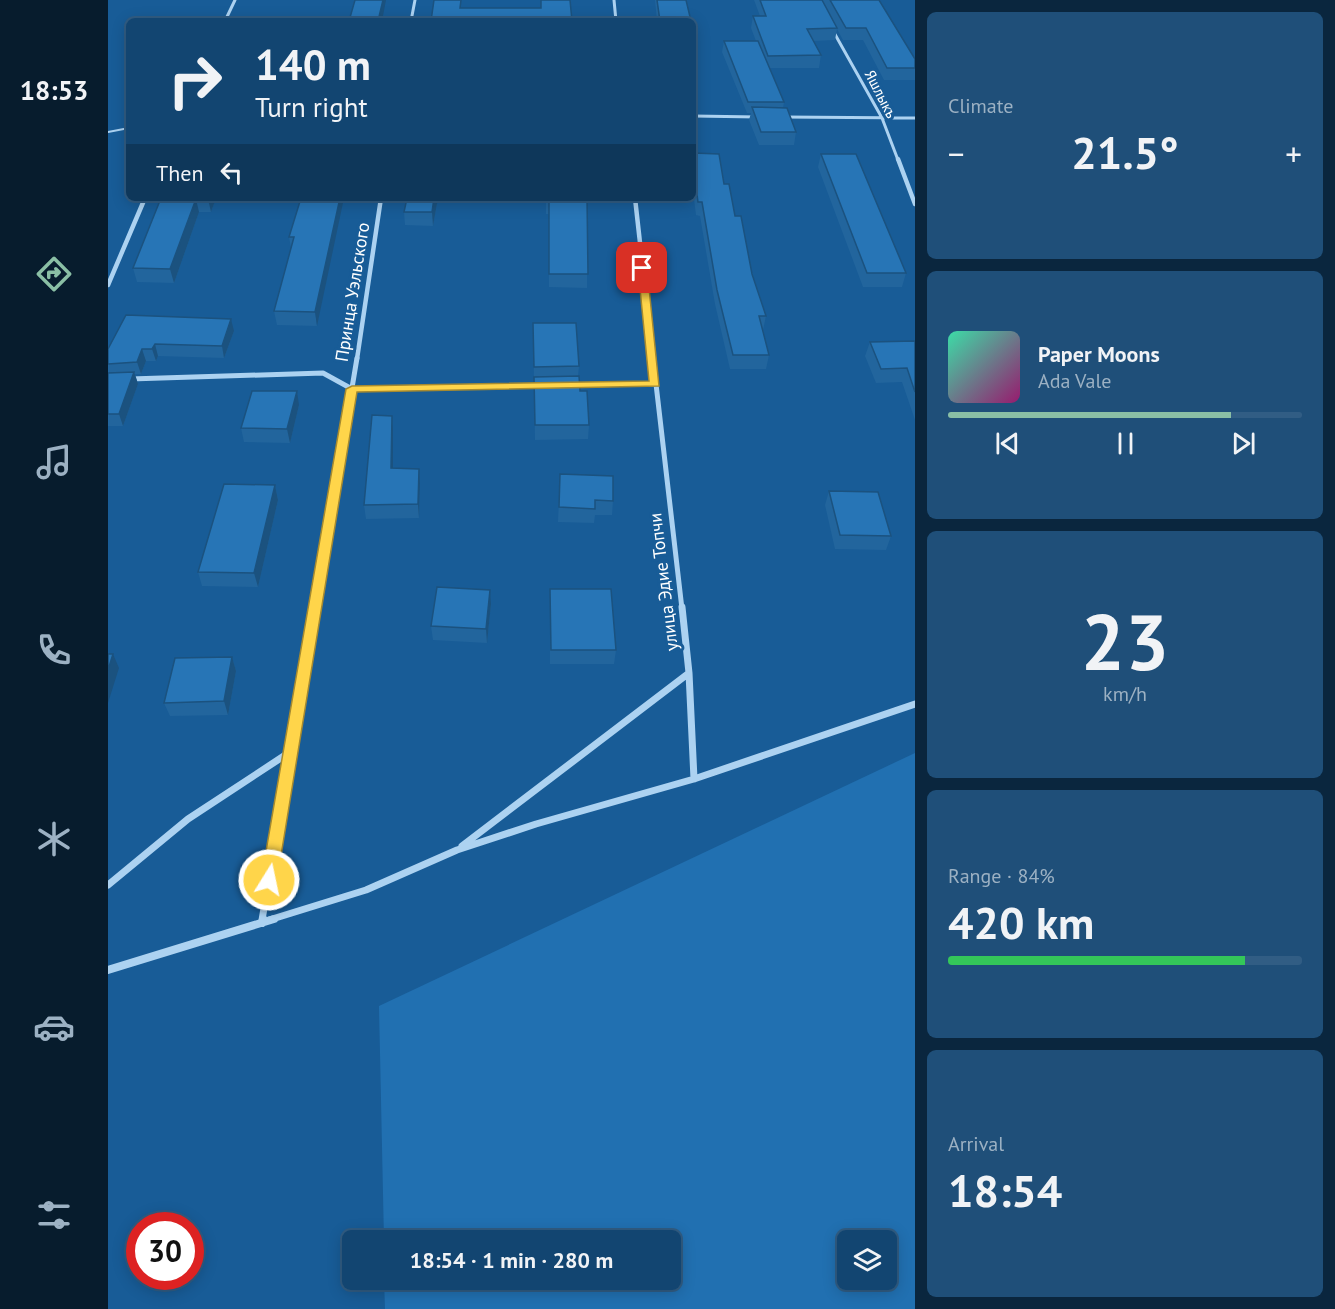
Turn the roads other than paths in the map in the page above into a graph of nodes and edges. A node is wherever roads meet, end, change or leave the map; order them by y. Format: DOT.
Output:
graph roads {
  1 [pos="235,0"];
  2 [pos="416,0"];
  3 [pos="614,0"];
  4 [pos="226,18"];
  5 [pos="412,18"];
  6 [pos="616,18"];
  7 [pos="827,20"];
  8 [pos="696,116"];
  9 [pos="764,117"];
  10 [pos="776,117"];
  11 [pos="882,118"];
  12 [pos="915,118"];
  13 [pos="126,129"];
  14 [pos="108,132"];
  15 [pos="144,201"];
  16 [pos="381,201"];
  17 [pos="635,201"];
  18 [pos="915,204"];
  19 [pos="108,285"];
  20 [pos="120,380"];
  21 [pos="655,384"];
  22 [pos="550,386"];
  23 [pos="562,386"];
  24 [pos="352,389"];
  25 [pos="689,673"];
  26 [pos="915,704"];
  27 [pos="290,753"];
  28 [pos="694,779"];
  29 [pos="457,850"];
  30 [pos="108,885"];
  31 [pos="262,923"];
  32 [pos="108,970"];
  1 -- 4 [label="street"];
  2 -- 5 [label="street"];
  3 -- 6 [label="street"];
  7 -- 11 [label="street, Яшлыкъ"];
  8 -- 9 [label="street"];
  10 -- 11 [label="street"];
  11 -- 12 [label="street"];
  11 -- 18 [label="street, Яшлыкъ"];
  13 -- 14 [label="lane"];
  15 -- 19 [label="street"];
  16 -- 24 [label="street, Принца Уэльского"];
  17 -- 21 [label="street, улица Эдие Топчи"];
  20 -- 24 [label="street"];
  21 -- 23 [label="street"];
  21 -- 25 [label="street, улица Эдие Топчи"];
  22 -- 24 [label="street"];
  24 -- 27 [label="street, Принца Уэльского"];
  25 -- 28 [label="street"];
  25 -- 29 [label="street, улица Эдие Топчи"];
  26 -- 28 [label="street"];
  27 -- 30 [label="street"];
  27 -- 31 [label="street, Принца Уэльского"];
  28 -- 29 [label="street"];
  29 -- 31 [label="street"];
  31 -- 32 [label="street"];
}
